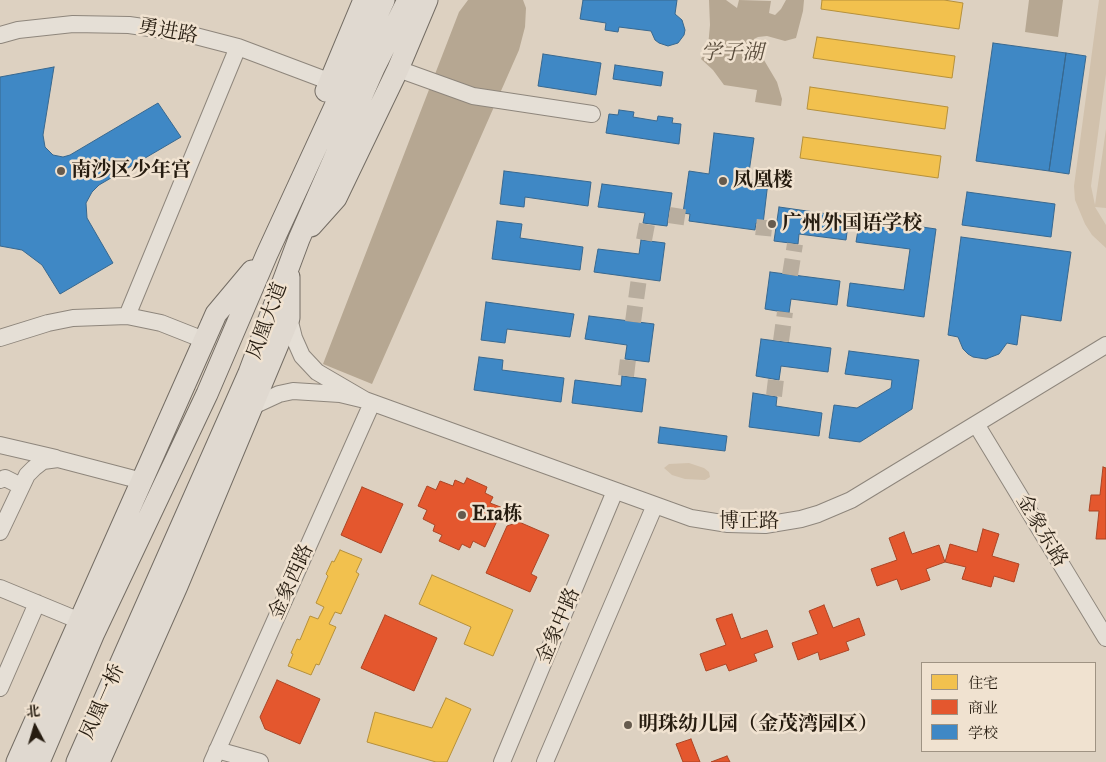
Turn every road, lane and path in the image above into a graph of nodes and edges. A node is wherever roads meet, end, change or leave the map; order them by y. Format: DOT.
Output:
graph roads {
  1 [pos="364,0"];
  2 [pos="384,0"];
  3 [pos="408,0"];
  4 [pos="427,0"];
  5 [pos="0,35"];
  6 [pos="238,47"];
  7 [pos="407,72"];
  8 [pos="331,82"];
  9 [pos="592,114"];
  10 [pos="278,229"];
  11 [pos="299,239"];
  12 [pos="267,254"];
  13 [pos="289,262"];
  14 [pos="126,316"];
  15 [pos="289,318"];
  16 [pos="0,338"];
  17 [pos="204,340"];
  18 [pos="1106,345"];
  19 [pos="369,402"];
  20 [pos="252,406"];
  21 [pos="976,424"];
  22 [pos="0,445"];
  23 [pos="58,459"];
  24 [pos="0,480"];
  25 [pos="142,481"];
  26 [pos="21,486"];
  27 [pos="615,491"];
  28 [pos="655,505"];
  29 [pos="0,532"];
  30 [pos="0,588"];
  31 [pos="37,603"];
  32 [pos="87,627"];
  33 [pos="1106,638"];
  34 [pos="129,643"];
  35 [pos="0,688"];
  36 [pos="214,756"];
  37 [pos="17,762"];
  38 [pos="39,762"];
  39 [pos="77,762"];
  40 [pos="99,762"];
  41 [pos="260,762"];
  42 [pos="502,762"];
  43 [pos="545,762"];
  1 -- 8 [label="main road"];
  2 -- 10 [label="main road, 凤凰大道"];
  3 -- 11 [label="main road, 凤凰大道"];
  4 -- 7 [label="main road"];
  5 -- 6 [label="street, 勇进路"];
  6 -- 8 [label="street, 勇进路"];
  6 -- 14 [label="street"];
  7 -- 9 [label="street"];
  7 -- 11 [label="main road"];
  8 -- 10 [label="main road"];
  10 -- 12 [label="main road, 凤凰大道"];
  11 -- 13 [label="main road, 凤凰大道"];
  12 -- 17 [label="main road"];
  12 -- 32 [label="main road, 凤凰大道"];
  13 -- 15 [label="main road"];
  13 -- 34 [label="main road, 凤凰大道"];
  14 -- 16 [label="street"];
  14 -- 17 [label="street"];
  15 -- 19 [label="street"];
  15 -- 20 [label="main road"];
  17 -- 25 [label="main road"];
  18 -- 21 [label="street, 博正路"];
  19 -- 20 [label="street"];
  19 -- 27 [label="street, 博正路"];
  19 -- 36 [label="street, 金象西路"];
  20 -- 40 [label="main road"];
  21 -- 28 [label="street, 博正路"];
  21 -- 33 [label="street, 金象东路"];
  22 -- 23 [label="street"];
  23 -- 25 [label="street"];
  23 -- 26 [label="street"];
  24 -- 26 [label="street"];
  25 -- 32 [label="main road"];
  26 -- 29 [label="street"];
  27 -- 28 [label="street, 博正路"];
  27 -- 42 [label="street, 金象中路"];
  28 -- 43 [label="street, 金象中路"];
  30 -- 31 [label="street"];
  31 -- 32 [label="street"];
  31 -- 35 [label="street"];
  32 -- 37 [label="main road"];
  32 -- 38 [label="main road, 凤凰一桥"];
  34 -- 39 [label="main road, 凤凰一桥"];
  36 -- 41 [label="street"];
}
